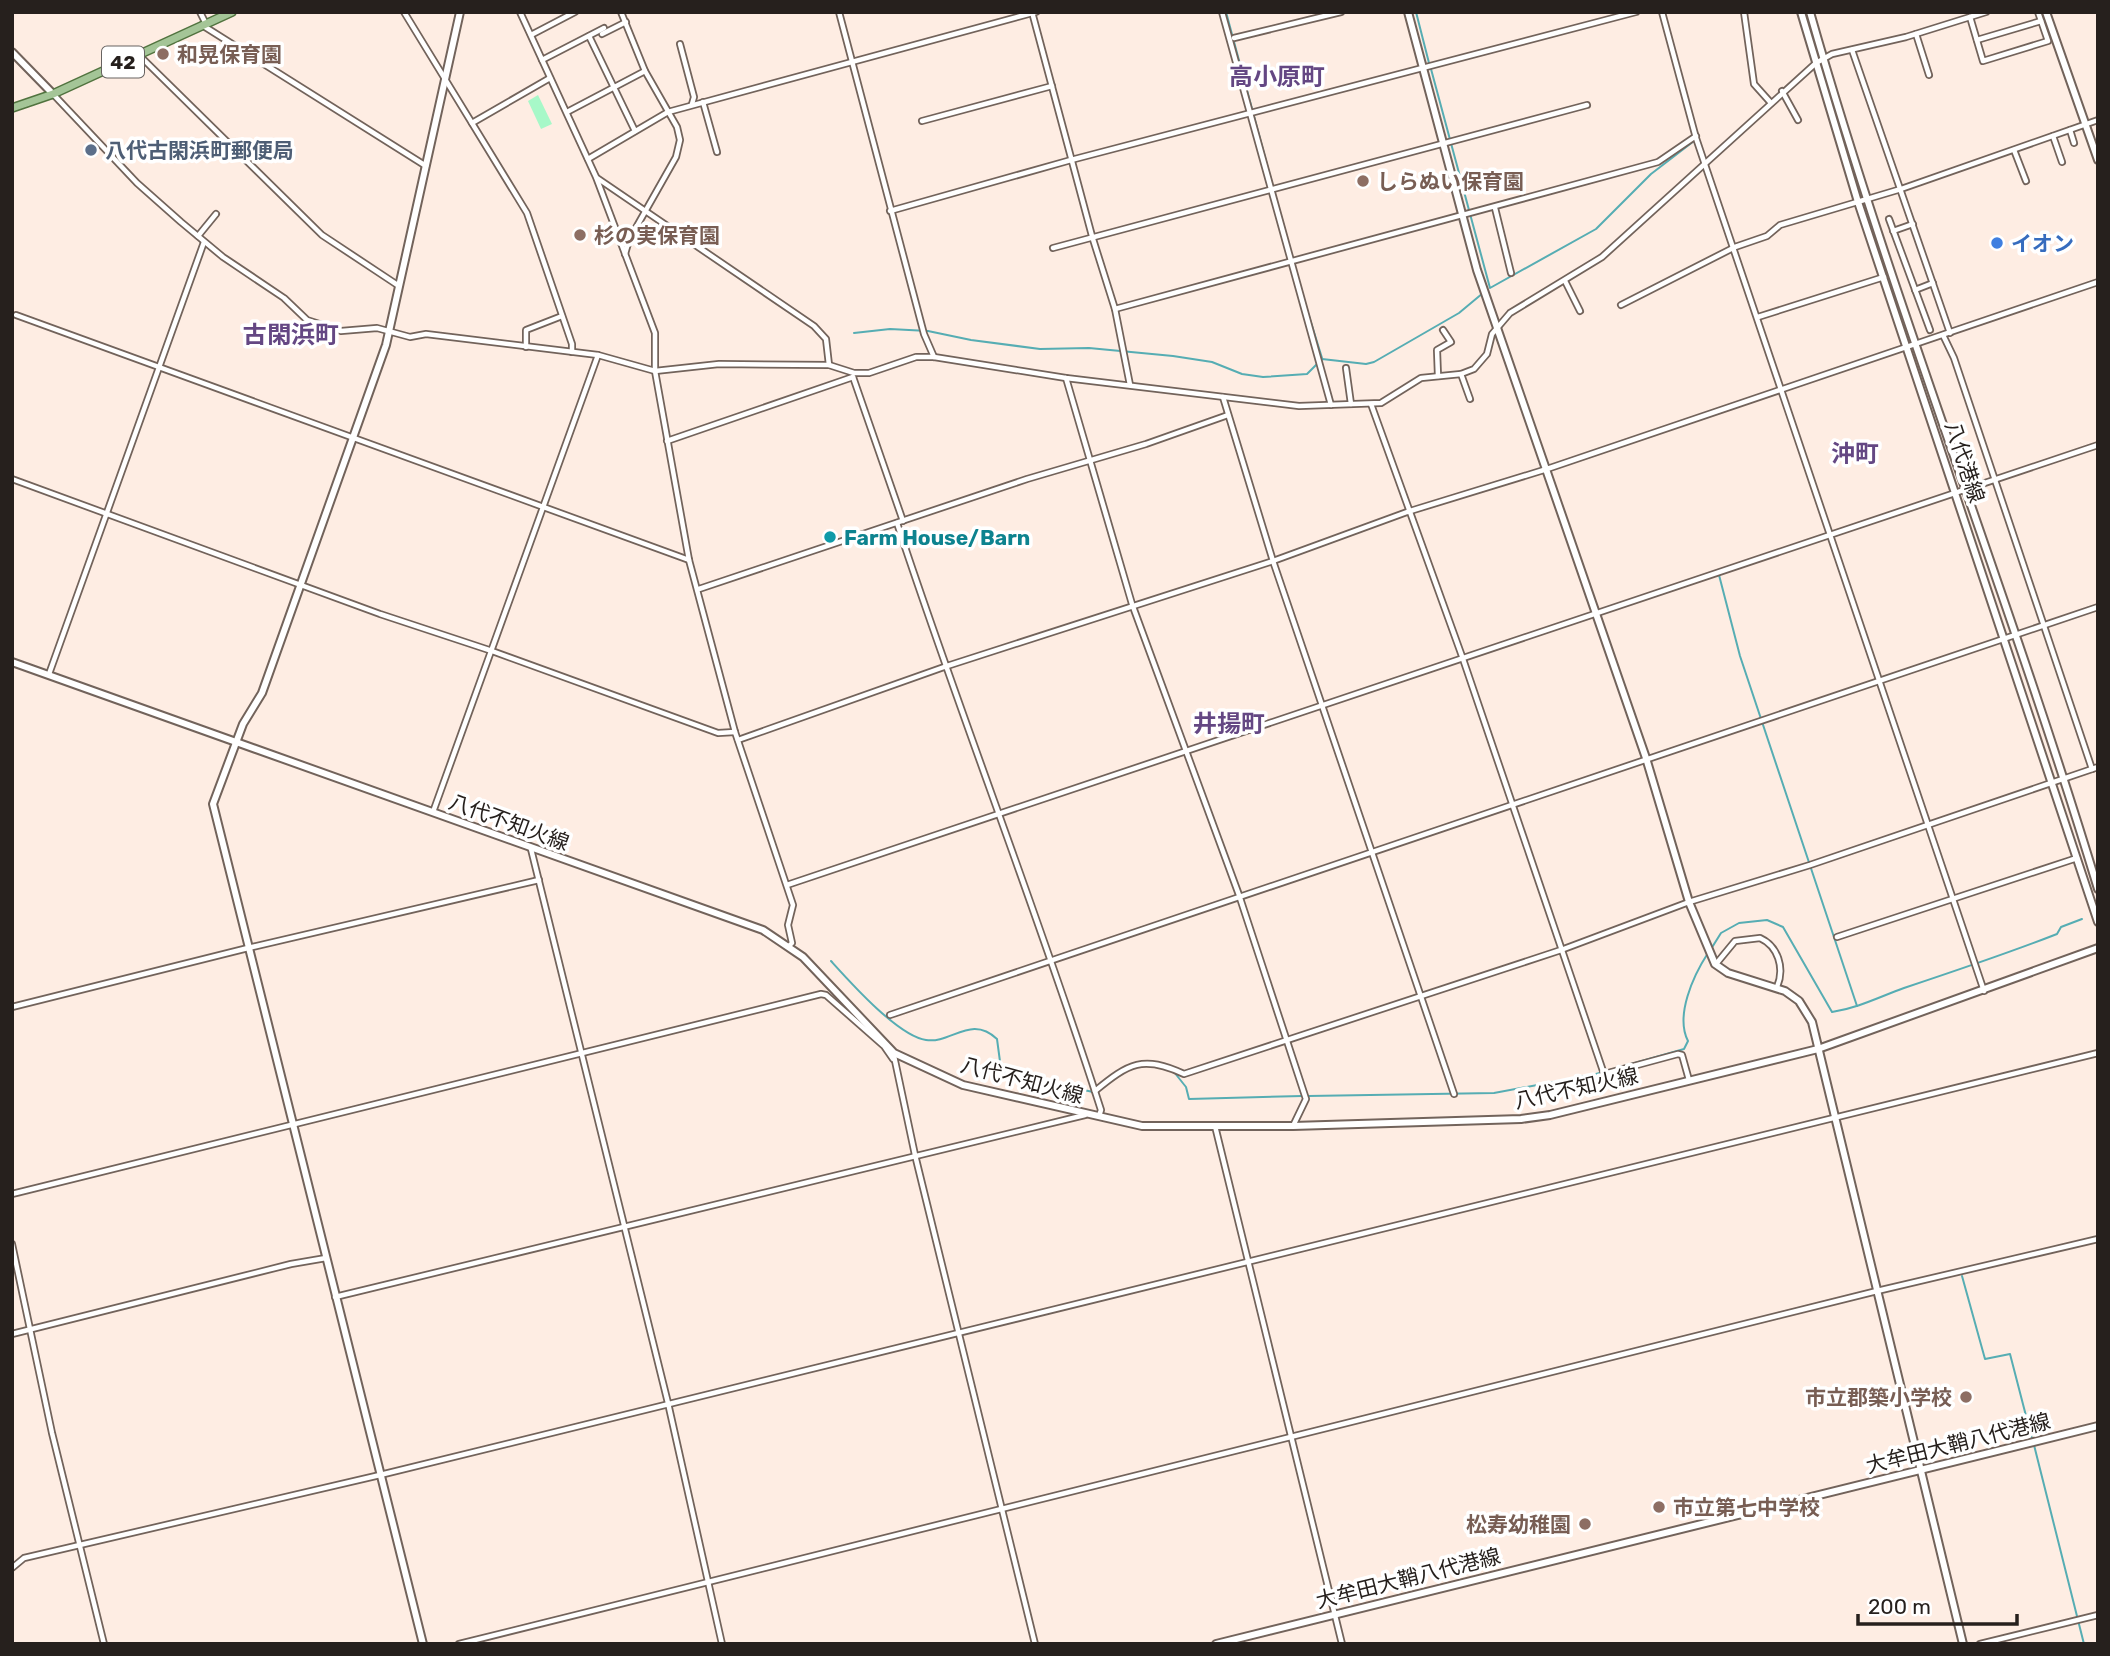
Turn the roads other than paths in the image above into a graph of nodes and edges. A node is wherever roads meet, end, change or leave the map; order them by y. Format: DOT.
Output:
graph roads {
  1 [pos="200,12"];
  2 [pos="232,12"];
  3 [pos="404,12"];
  4 [pos="460,12"];
  5 [pos="520,12"];
  6 [pos="575,12"];
  7 [pos="621,12"];
  8 [pos="839,12"];
  9 [pos="1222,12"];
  10 [pos="1341,12"];
  11 [pos="1408,12"];
  12 [pos="1636,12"];
  13 [pos="1662,12"];
  14 [pos="1744,12"];
  15 [pos="1801,12"];
  16 [pos="1811,12"];
  17 [pos="1986,12"];
  18 [pos="2038,12"];
  19 [pos="2046,12"];
  20 [pos="1034,13"];
  21 [pos="1970,17"];
  22 [pos="2041,21"];
  23 [pos="626,22"];
  24 [pos="204,24"];
  25 [pos="1916,34"];
  26 [pos="531,35"];
  27 [pos="589,36"];
  28 [pos="1234,38"];
  29 [pos="1977,40"];
  30 [pos="680,44"];
  31 [pos="1852,50"];
  32 [pos="12,52"];
  33 [pos="138,54"];
  34 [pos="1823,58"];
  35 [pos="542,60"];
  36 [pos="1816,62"];
  37 [pos="851,64"];
  38 [pos="1425,68"];
  39 [pos="645,71"];
  40 [pos="1929,75"];
  41 [pos="550,78"];
  42 [pos="445,79"];
  43 [pos="1052,86"];
  44 [pos="613,88"];
  45 [pos="1782,92"];
  46 [pos="53,94"];
  47 [pos="703,102"];
  48 [pos="1771,103"];
  49 [pos="692,105"];
  50 [pos="1587,105"];
  51 [pos="12,108"];
  52 [pos="567,112"];
  53 [pos="668,112"];
  54 [pos="1252,114"];
  55 [pos="1798,120"];
  56 [pos="2098,120"];
  57 [pos="922,121"];
  58 [pos="472,123"];
  59 [pos="2086,124"];
  60 [pos="2070,130"];
  61 [pos="635,131"];
  62 [pos="1697,136"];
  63 [pos="2053,136"];
  64 [pos="1447,141"];
  65 [pos="2074,143"];
  66 [pos="2014,150"];
  67 [pos="717,152"];
  68 [pos="588,159"];
  69 [pos="1072,160"];
  70 [pos="2098,160"];
  71 [pos="1705,162"];
  72 [pos="2062,162"];
  73 [pos="426,166"];
  74 [pos="596,177"];
  75 [pos="2025,181"];
  76 [pos="1273,188"];
  77 [pos="1901,189"];
  78 [pos="1868,199"];
  79 [pos="1858,202"];
  80 [pos="1495,208"];
  81 [pos="645,209"];
  82 [pos="890,211"];
  83 [pos="216,214"];
  84 [pos="1467,216"];
  85 [pos="1889,219"];
  86 [pos="1913,224"];
  87 [pos="1893,231"];
  88 [pos="198,236"];
  89 [pos="1092,236"];
  90 [pos="204,242"];
  91 [pos="1735,247"];
  92 [pos="1053,248"];
  93 [pos="625,259"];
  94 [pos="1293,263"];
  95 [pos="1511,273"];
  96 [pos="1884,277"];
  97 [pos="1565,281"];
  98 [pos="2098,282"];
  99 [pos="1933,283"];
  100 [pos="399,286"];
  101 [pos="1915,290"];
  102 [pos="1622,305"];
  103 [pos="1115,309"];
  104 [pos="1580,311"];
  105 [pos="16,315"];
  106 [pos="562,316"];
  107 [pos="1758,317"];
  108 [pos="1497,327"];
  109 [pos="1443,330"];
  110 [pos="1930,330"];
  111 [pos="389,331"];
  112 [pos="1950,333"];
  113 [pos="1943,335"];
  114 [pos="1916,344"];
  115 [pos="527,347"];
  116 [pos="1908,347"];
  117 [pos="572,352"];
  118 [pos="598,355"];
  119 [pos="934,357"];
  120 [pos="829,365"];
  121 [pos="159,368"];
  122 [pos="1346,368"];
  123 [pos="655,371"];
  124 [pos="1461,374"];
  125 [pos="853,375"];
  126 [pos="1438,376"];
  127 [pos="1066,378"];
  128 [pos="1130,385"];
  129 [pos="1782,390"];
  130 [pos="1223,397"];
  131 [pos="1470,400"];
  132 [pos="1351,404"];
  133 [pos="1371,404"];
  134 [pos="1331,405"];
  135 [pos="1228,415"];
  136 [pos="352,438"];
  137 [pos="667,441"];
  138 [pos="2098,445"];
  139 [pos="1090,461"];
  140 [pos="1547,469"];
  141 [pos="12,479"];
  142 [pos="1994,481"];
  143 [pos="1965,490"];
  144 [pos="1956,493"];
  145 [pos="543,509"];
  146 [pos="1408,512"];
  147 [pos="106,513"];
  148 [pos="903,521"];
  149 [pos="897,523"];
  150 [pos="1831,536"];
  151 [pos="690,560"];
  152 [pos="1273,561"];
  153 [pos="299,585"];
  154 [pos="699,589"];
  155 [pos="1132,604"];
  156 [pos="2098,607"];
  157 [pos="1596,615"];
  158 [pos="2043,625"];
  159 [pos="2015,635"];
  160 [pos="2005,638"];
  161 [pos="492,650"];
  162 [pos="1463,659"];
  163 [pos="12,662"];
  164 [pos="944,667"];
  165 [pos="49,674"];
  166 [pos="1881,681"];
  167 [pos="1323,707"];
  168 [pos="736,732"];
  169 [pos="738,740"];
  170 [pos="237,742"];
  171 [pos="1188,752"];
  172 [pos="1646,758"];
  173 [pos="2095,768"];
  174 [pos="2064,778"];
  175 [pos="2051,783"];
  176 [pos="1512,804"];
  177 [pos="432,813"];
  178 [pos="1001,815"];
  179 [pos="1929,825"];
  180 [pos="531,849"];
  181 [pos="1372,849"];
  182 [pos="2077,858"];
  183 [pos="539,880"];
  184 [pos="787,885"];
  185 [pos="2098,889"];
  186 [pos="1238,895"];
  187 [pos="1955,899"];
  188 [pos="1689,902"];
  189 [pos="2098,922"];
  190 [pos="1837,937"];
  191 [pos="789,946"];
  192 [pos="248,948"];
  193 [pos="2098,948"];
  194 [pos="1561,950"];
  195 [pos="1713,960"];
  196 [pos="1051,961"];
  197 [pos="1777,988"];
  198 [pos="1984,991"];
  199 [pos="1421,996"];
  200 [pos="12,1007"];
  201 [pos="891,1015"];
  202 [pos="1287,1040"];
  203 [pos="1818,1049"];
  204 [pos="581,1052"];
  205 [pos="2098,1053"];
  206 [pos="894,1056"];
  207 [pos="1689,1080"];
  208 [pos="1095,1091"];
  209 [pos="1454,1094"];
  210 [pos="1085,1115"];
  211 [pos="1099,1117"];
  212 [pos="1835,1120"];
  213 [pos="1215,1125"];
  214 [pos="293,1126"];
  215 [pos="1293,1126"];
  216 [pos="915,1155"];
  217 [pos="12,1194"];
  218 [pos="624,1226"];
  219 [pos="2098,1239"];
  220 [pos="12,1244"];
  221 [pos="326,1258"];
  222 [pos="1249,1263"];
  223 [pos="1877,1291"];
  224 [pos="334,1297"];
  225 [pos="32,1329"];
  226 [pos="958,1333"];
  227 [pos="12,1334"];
  228 [pos="668,1403"];
  229 [pos="2098,1426"];
  230 [pos="1292,1438"];
  231 [pos="1921,1470"];
  232 [pos="380,1475"];
  233 [pos="1002,1510"];
  234 [pos="79,1546"];
  235 [pos="12,1568"];
  236 [pos="707,1581"];
  237 [pos="1335,1614"];
  238 [pos="2098,1615"];
  239 [pos="104,1644"];
  240 [pos="423,1644"];
  241 [pos="459,1644"];
  242 [pos="722,1644"];
  243 [pos="1035,1644"];
  244 [pos="1216,1644"];
  245 [pos="1342,1644"];
  246 [pos="1963,1644"];
  247 [pos="1980,1644"];
  1 -- 24 [label="street"];
  2 -- 24 [label="main road, 42"];
  3 -- 42 [label="street"];
  4 -- 42 [label="main road"];
  5 -- 26 [label="street"];
  6 -- 26 [label="street"];
  7 -- 23 [label="street"];
  8 -- 37 [label="street"];
  9 -- 54 [label="street"];
  10 -- 28 [label="street"];
  11 -- 38 [label="main road"];
  12 -- 38 [label="street"];
  13 -- 62 [label="street"];
  14 -- 48 [label="street"];
  15 -- 36 [label="main road, 八代港線"];
  16 -- 34 [label="main road, 八代港線"];
  17 -- 21 [label="street"];
  18 -- 22 [label="street"];
  19 -- 59 [label="main road"];
  20 -- 37 [label="street"];
  20 -- 43 [label="street"];
  21 -- 25 [label="street"];
  21 -- 29 [label="street"];
  22 -- 29 [label="street"];
  22 -- 29 [label="street"];
  23 -- 27 [label="street"];
  23 -- 39 [label="street"];
  24 -- 33 [label="main road, 42"];
  24 -- 73 [label="street"];
  25 -- 31 [label="street"];
  25 -- 40 [label="street"];
  26 -- 35 [label="street"];
  27 -- 35 [label="street"];
  27 -- 44 [label="street"];
  30 -- 49 [label="street"];
  31 -- 34 [label="street"];
  31 -- 77 [label="street"];
  32 -- 46 [label="main road"];
  33 -- 46 [label="main road, 42"];
  33 -- 100 [label="street"];
  34 -- 36 [label="street"];
  34 -- 78 [label="main road, 八代港線"];
  35 -- 41 [label="street"];
  36 -- 45 [label="street"];
  36 -- 79 [label="main road, 八代港線"];
  37 -- 47 [label="street"];
  37 -- 82 [label="street"];
  38 -- 54 [label="street"];
  38 -- 64 [label="main road"];
  39 -- 44 [label="street"];
  39 -- 53 [label="street"];
  41 -- 52 [label="street"];
  41 -- 58 [label="street"];
  42 -- 58 [label="street"];
  42 -- 73 [label="main road"];
  43 -- 57 [label="street"];
  43 -- 69 [label="street"];
  44 -- 52 [label="street"];
  44 -- 61 [label="street"];
  45 -- 48 [label="street"];
  45 -- 55 [label="street"];
  46 -- 51 [label="main road, 42"];
  46 -- 88 [label="street"];
  47 -- 49 [label="street"];
  47 -- 67 [label="street"];
  48 -- 71 [label="street"];
  49 -- 53 [label="street"];
  50 -- 64 [label="street"];
  52 -- 68 [label="street"];
  53 -- 61 [label="street"];
  53 -- 81 [label="street"];
  54 -- 69 [label="street"];
  54 -- 76 [label="street"];
  56 -- 59 [label="street"];
  58 -- 106 [label="street"];
  59 -- 60 [label="street"];
  59 -- 70 [label="main road"];
  60 -- 63 [label="street"];
  60 -- 65 [label="street"];
  61 -- 68 [label="street"];
  62 -- 71 [label="street"];
  62 -- 80 [label="street"];
  63 -- 66 [label="street"];
  63 -- 72 [label="street"];
  64 -- 76 [label="street"];
  64 -- 84 [label="main road"];
  66 -- 75 [label="street"];
  66 -- 77 [label="street"];
  68 -- 74 [label="street"];
  69 -- 82 [label="street"];
  69 -- 89 [label="street"];
  71 -- 91 [label="street"];
  71 -- 97 [label="street"];
  73 -- 100 [label="main road"];
  74 -- 81 [label="street"];
  74 -- 93 [label="street"];
  76 -- 89 [label="street"];
  76 -- 94 [label="street"];
  77 -- 78 [label="street"];
  77 -- 86 [label="street"];
  78 -- 79 [label="street"];
  78 -- 114 [label="main road, 八代港線"];
  79 -- 91 [label="street"];
  79 -- 96 [label="main road, 八代港線"];
  80 -- 84 [label="street"];
  80 -- 95 [label="street"];
  81 -- 93 [label="street"];
  81 -- 120 [label="street"];
  82 -- 119 [label="street"];
  83 -- 88 [label="street"];
  84 -- 94 [label="street"];
  84 -- 108 [label="main road"];
  85 -- 87 [label="street"];
  86 -- 87 [label="street"];
  86 -- 99 [label="street"];
  87 -- 101 [label="street"];
  88 -- 90 [label="street"];
  89 -- 92 [label="street"];
  89 -- 103 [label="street"];
  90 -- 111 [label="street"];
  90 -- 121 [label="street"];
  91 -- 102 [label="street"];
  91 -- 107 [label="street"];
  93 -- 123 [label="street"];
  94 -- 103 [label="street"];
  94 -- 134 [label="street"];
  96 -- 107 [label="street"];
  96 -- 116 [label="main road, 八代港線"];
  97 -- 104 [label="street"];
  97 -- 108 [label="street"];
  98 -- 112 [label="street"];
  99 -- 101 [label="street"];
  99 -- 112 [label="street"];
  100 -- 111 [label="main road"];
  101 -- 110 [label="street"];
  103 -- 128 [label="street"];
  105 -- 121 [label="street"];
  106 -- 115 [label="street"];
  106 -- 117 [label="street"];
  107 -- 129 [label="street"];
  108 -- 124 [label="street"];
  108 -- 140 [label="main road"];
  109 -- 126 [label="street"];
  111 -- 115 [label="street"];
  111 -- 136 [label="main road"];
  112 -- 113 [label="street"];
  113 -- 114 [label="street"];
  113 -- 142 [label="street"];
  114 -- 116 [label="street"];
  114 -- 143 [label="main road, 八代港線"];
  115 -- 117 [label="street"];
  116 -- 129 [label="street"];
  116 -- 144 [label="main road, 八代港線"];
  117 -- 118 [label="street"];
  118 -- 123 [label="street"];
  118 -- 145 [label="street"];
  119 -- 125 [label="street"];
  119 -- 127 [label="street"];
  120 -- 123 [label="street"];
  120 -- 125 [label="street"];
  121 -- 136 [label="street"];
  121 -- 147 [label="street"];
  122 -- 132 [label="street"];
  123 -- 137 [label="street"];
  124 -- 126 [label="street"];
  124 -- 131 [label="street"];
  125 -- 137 [label="street"];
  125 -- 148 [label="street"];
  126 -- 133 [label="street"];
  127 -- 128 [label="street"];
  127 -- 139 [label="street"];
  128 -- 130 [label="street"];
  129 -- 140 [label="street"];
  129 -- 150 [label="street"];
  130 -- 134 [label="street"];
  130 -- 135 [label="street"];
  132 -- 133 [label="street"];
  132 -- 134 [label="street"];
  133 -- 146 [label="street"];
  135 -- 139 [label="street"];
  135 -- 152 [label="street"];
  136 -- 145 [label="street"];
  136 -- 153 [label="main road"];
  137 -- 151 [label="street"];
  138 -- 142 [label="street"];
  139 -- 148 [label="street"];
  139 -- 155 [label="street"];
  140 -- 146 [label="street"];
  140 -- 157 [label="main road"];
  141 -- 147 [label="street"];
  142 -- 143 [label="street"];
  142 -- 158 [label="street"];
  143 -- 144 [label="street"];
  143 -- 159 [label="main road, 八代港線"];
  144 -- 150 [label="street"];
  144 -- 160 [label="main road, 八代港線"];
  145 -- 151 [label="street"];
  145 -- 161 [label="street"];
  146 -- 152 [label="street"];
  146 -- 162 [label="street"];
  147 -- 153 [label="street"];
  147 -- 165 [label="street"];
  148 -- 149 [label="street"];
  149 -- 154 [label="street"];
  149 -- 164 [label="street"];
  150 -- 157 [label="street"];
  150 -- 166 [label="street"];
  151 -- 154 [label="street"];
  152 -- 155 [label="street"];
  152 -- 167 [label="street"];
  153 -- 161 [label="street"];
  153 -- 170 [label="main road"];
  154 -- 168 [label="street"];
  155 -- 164 [label="street"];
  155 -- 171 [label="street"];
  156 -- 158 [label="street"];
  157 -- 162 [label="street"];
  157 -- 172 [label="main road"];
  158 -- 159 [label="street"];
  158 -- 173 [label="street"];
  159 -- 160 [label="street"];
  159 -- 174 [label="main road, 八代港線"];
  160 -- 166 [label="street"];
  160 -- 175 [label="main road, 八代港線"];
  161 -- 168 [label="street"];
  161 -- 177 [label="street"];
  162 -- 167 [label="street"];
  162 -- 176 [label="street"];
  163 -- 165 [label="main road, 八代不知火線"];
  164 -- 169 [label="street"];
  164 -- 178 [label="street"];
  165 -- 170 [label="main road, 八代不知火線"];
  166 -- 172 [label="street"];
  166 -- 179 [label="street"];
  167 -- 171 [label="street"];
  167 -- 181 [label="street"];
  168 -- 169 [label="street"];
  169 -- 184 [label="street"];
  170 -- 177 [label="main road, 八代不知火線"];
  170 -- 192 [label="main road"];
  171 -- 178 [label="street"];
  171 -- 186 [label="street"];
  172 -- 176 [label="street"];
  172 -- 188 [label="main road"];
  173 -- 174 [label="street"];
  174 -- 175 [label="street"];
  174 -- 185 [label="main road, 八代港線"];
  175 -- 179 [label="street"];
  175 -- 182 [label="main road, 八代港線"];
  176 -- 181 [label="street"];
  176 -- 194 [label="street"];
  177 -- 180 [label="main road, 八代不知火線"];
  178 -- 184 [label="street"];
  178 -- 196 [label="street"];
  179 -- 187 [label="street"];
  179 -- 188 [label="street"];
  180 -- 183 [label="street"];
  180 -- 191 [label="main road, 八代不知火線"];
  181 -- 186 [label="street"];
  181 -- 199 [label="street"];
  182 -- 187 [label="street"];
  182 -- 189 [label="main road, 八代港線"];
  183 -- 192 [label="street"];
  183 -- 204 [label="street"];
  184 -- 191 [label="street"];
  186 -- 196 [label="street"];
  186 -- 202 [label="street"];
  187 -- 190 [label="street"];
  187 -- 198 [label="street"];
  188 -- 194 [label="street"];
  188 -- 195 [label="main road"];
  191 -- 206 [label="main road, 八代不知火線"];
  192 -- 200 [label="street"];
  192 -- 214 [label="main road"];
  193 -- 198 [label="main road, 八代不知火線"];
  194 -- 199 [label="street"];
  194 -- 207 [label="street"];
  195 -- 197 [label="main road"];
  195 -- 197 [label="street"];
  196 -- 201 [label="street"];
  196 -- 208 [label="street"];
  197 -- 203 [label="main road"];
  198 -- 203 [label="main road, 八代不知火線"];
  199 -- 202 [label="street"];
  199 -- 209 [label="street"];
  202 -- 208 [label="street"];
  202 -- 215 [label="street"];
  203 -- 207 [label="main road, 八代不知火線"];
  203 -- 212 [label="main road"];
  204 -- 206 [label="street"];
  204 -- 214 [label="street"];
  204 -- 218 [label="street"];
  205 -- 212 [label="street"];
  206 -- 210 [label="main road, 八代不知火線"];
  206 -- 216 [label="street"];
  207 -- 215 [label="main road, 八代不知火線"];
  208 -- 211 [label="street"];
  210 -- 211 [label="main road, 八代不知火線"];
  210 -- 216 [label="street"];
  211 -- 213 [label="main road, 八代不知火線"];
  212 -- 222 [label="street"];
  212 -- 223 [label="main road"];
  213 -- 215 [label="main road, 八代不知火線"];
  213 -- 222 [label="street"];
  214 -- 217 [label="street"];
  214 -- 221 [label="main road"];
  216 -- 218 [label="street"];
  216 -- 226 [label="street"];
  218 -- 224 [label="street"];
  218 -- 228 [label="street"];
  219 -- 223 [label="street"];
  220 -- 225 [label="street"];
  221 -- 224 [label="main road"];
  221 -- 225 [label="street"];
  222 -- 226 [label="street"];
  222 -- 230 [label="street"];
  223 -- 230 [label="street"];
  223 -- 231 [label="main road"];
  224 -- 232 [label="main road"];
  225 -- 227 [label="street"];
  225 -- 234 [label="street"];
  226 -- 228 [label="street"];
  226 -- 233 [label="street"];
  228 -- 232 [label="street"];
  228 -- 236 [label="street"];
  229 -- 231 [label="main road, 大牟田大鞘八代港線"];
  230 -- 233 [label="street"];
  230 -- 237 [label="street"];
  231 -- 237 [label="main road, 大牟田大鞘八代港線"];
  231 -- 246 [label="main road"];
  232 -- 234 [label="street"];
  232 -- 240 [label="main road"];
  233 -- 236 [label="street"];
  233 -- 243 [label="street"];
  234 -- 235 [label="street"];
  234 -- 239 [label="street"];
  236 -- 241 [label="street"];
  236 -- 242 [label="street"];
  237 -- 244 [label="main road, 大牟田大鞘八代港線"];
  237 -- 245 [label="street"];
  238 -- 247 [label="street"];
}
